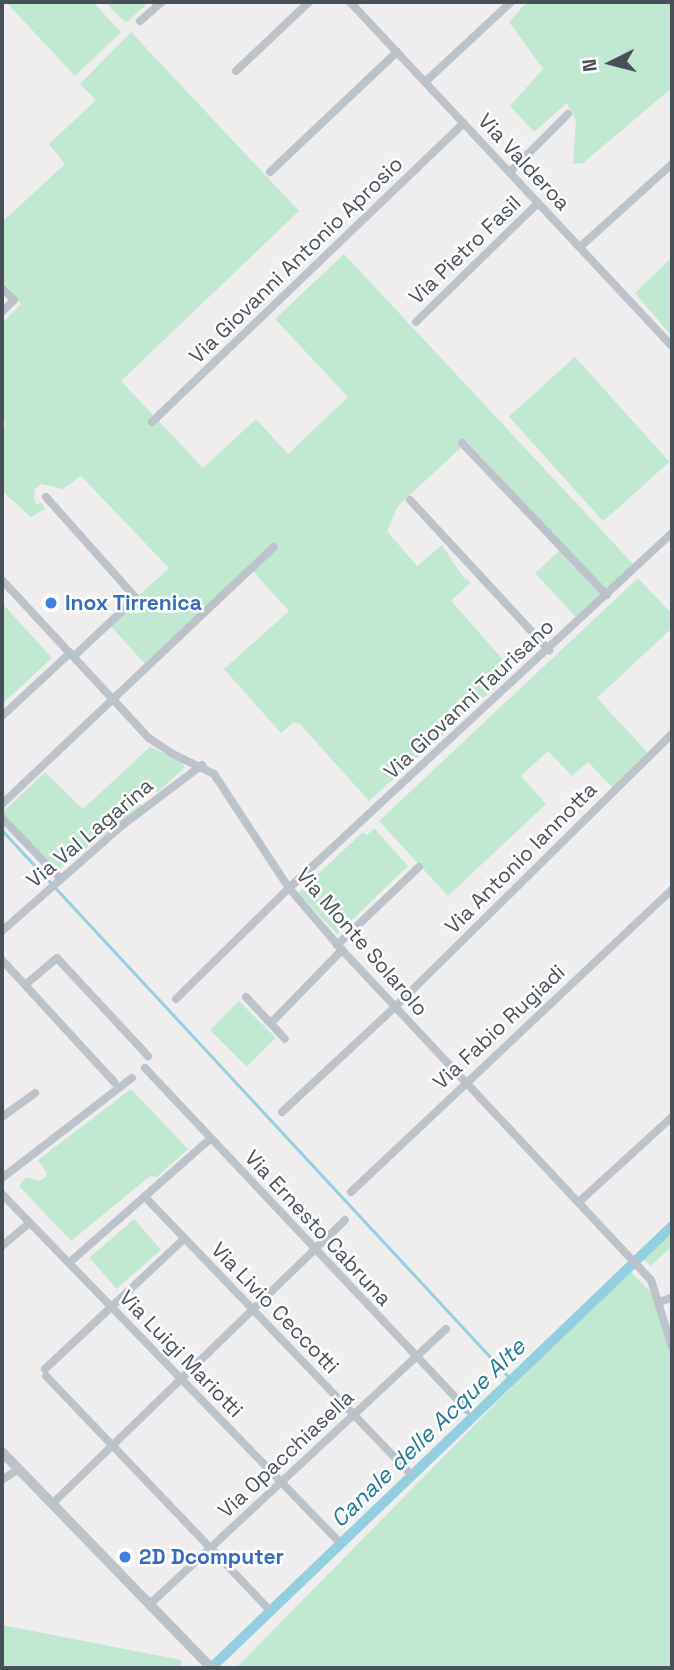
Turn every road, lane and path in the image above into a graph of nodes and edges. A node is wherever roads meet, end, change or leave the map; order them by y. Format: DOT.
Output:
graph roads {
  1 [pos="162,2"];
  2 [pos="309,2"];
  3 [pos="350,2"];
  4 [pos="511,2"];
  5 [pos="140,21"];
  6 [pos="397,52"];
  7 [pos="236,71"];
  8 [pos="425,82"];
  9 [pos="568,114"];
  10 [pos="464,123"];
  11 [pos="672,164"];
  12 [pos="270,172"];
  13 [pos="510,172"];
  14 [pos="538,203"];
  15 [pos="580,247"];
  16 [pos="2,288"];
  17 [pos="2,312"];
  18 [pos="416,322"];
  19 [pos="671,343"];
  20 [pos="152,422"];
  21 [pos="463,443"];
  22 [pos="46,497"];
  23 [pos="410,500"];
  24 [pos="672,533"];
  25 [pos="274,547"];
  26 [pos="2,580"];
  27 [pos="607,595"];
  28 [pos="549,650"];
  29 [pos="72,655"];
  30 [pos="114,699"];
  31 [pos="2,716"];
  32 [pos="672,734"];
  33 [pos="202,765"];
  34 [pos="2,804"];
  35 [pos="2,818"];
  36 [pos="419,867"];
  37 [pos="60,878"];
  38 [pos="289,888"];
  39 [pos="672,889"];
  40 [pos="2,930"];
  41 [pos="339,947"];
  42 [pos="2,961"];
  43 [pos="25,985"];
  44 [pos="246,997"];
  45 [pos="176,999"];
  46 [pos="394,1007"];
  47 [pos="271,1023"];
  48 [pos="285,1039"];
  49 [pos="148,1056"];
  50 [pos="145,1068"];
  51 [pos="132,1078"];
  52 [pos="466,1081"];
  53 [pos="114,1082"];
  54 [pos="35,1093"];
  55 [pos="282,1112"];
  56 [pos="672,1116"];
  57 [pos="2,1117"];
  58 [pos="210,1139"];
  59 [pos="2,1178"];
  60 [pos="351,1192"];
  61 [pos="2,1194"];
  62 [pos="145,1197"];
  63 [pos="580,1201"];
  64 [pos="345,1220"];
  65 [pos="29,1223"];
  66 [pos="184,1239"];
  67 [pos="2,1246"];
  68 [pos="315,1249"];
  69 [pos="70,1262"];
  70 [pos="672,1297"];
  71 [pos="658,1303"];
  72 [pos="111,1307"];
  73 [pos="253,1309"];
  74 [pos="446,1329"];
  75 [pos="672,1347"];
  76 [pos="415,1358"];
  77 [pos="181,1379"];
  78 [pos="468,1411"];
  79 [pos="353,1415"];
  80 [pos="113,1445"];
  81 [pos="2,1452"];
  82 [pos="19,1469"];
  83 [pos="409,1472"];
  84 [pos="2,1480"];
  85 [pos="282,1483"];
  86 [pos="52,1504"];
  87 [pos="336,1539"];
  88 [pos="209,1549"];
  89 [pos="150,1604"];
  90 [pos="266,1606"];
  91 [pos="211,1668"];
  1 -- 5 [label="street"];
  2 -- 7 [label="street"];
  3 -- 6 [label="street, Via Valderoa"];
  4 -- 8 [label="street"];
  6 -- 8 [label="street, Via Valderoa"];
  6 -- 12 [label="street"];
  8 -- 10 [label="street, Via Valderoa"];
  9 -- 13 [label="street"];
  10 -- 13 [label="street, Via Valderoa"];
  10 -- 20 [label="street, Via Giovanni Antonio Aprosio"];
  11 -- 15 [label="street"];
  13 -- 14 [label="street, Via Valderoa"];
  14 -- 15 [label="street, Via Valderoa"];
  14 -- 18 [label="street, Via Pietro Fasil"];
  15 -- 19 [label="street, Via Valderoa"];
  16 -- 17 [label="street"];
  21 -- 27 [label="street"];
  22 -- 29 [label="street"];
  23 -- 28 [label="street"];
  24 -- 27 [label="street, Via Giovanni Taurisano"];
  25 -- 30 [label="street"];
  26 -- 29 [label="street, Via Monte Solarolo"];
  27 -- 28 [label="street, Via Giovanni Taurisano"];
  28 -- 38 [label="street, Via Giovanni Taurisano"];
  29 -- 30 [label="street, Via Monte Solarolo"];
  29 -- 31 [label="street"];
  30 -- 33 [label="street, Via Monte Solarolo"];
  30 -- 34 [label="street"];
  32 -- 46 [label="street, Via Antonio Iannotta"];
  33 -- 37 [label="street, Via Val Lagarina"];
  33 -- 38 [label="street, Via Monte Solarolo"];
  35 -- 37 [label="street"];
  36 -- 41 [label="street"];
  37 -- 40 [label="street, Via Val Lagarina"];
  38 -- 41 [label="street, Via Monte Solarolo"];
  38 -- 45 [label="street, Via Giovanni Taurisano"];
  39 -- 52 [label="street, Via Fabio Rugiadi"];
  41 -- 46 [label="street, Via Monte Solarolo"];
  41 -- 47 [label="street"];
  42 -- 43 [label="street"];
  43 -- 49 [label="street"];
  43 -- 53 [label="street"];
  44 -- 47 [label="street"];
  46 -- 52 [label="street, Via Monte Solarolo"];
  46 -- 55 [label="street, Via Antonio Iannotta"];
  47 -- 48 [label="street"];
  50 -- 58 [label="street, Via Ernesto Cabruna"];
  51 -- 59 [label="street"];
  52 -- 60 [label="street, Via Fabio Rugiadi"];
  52 -- 63 [label="street, Via Monte Solarolo"];
  54 -- 57 [label="street"];
  56 -- 63 [label="street"];
  58 -- 62 [label="street"];
  58 -- 68 [label="street, Via Ernesto Cabruna"];
  61 -- 65 [label="street, Via Luigi Mariotti"];
  62 -- 66 [label="street, Via Livio Ceccotti"];
  62 -- 69 [label="street"];
  63 -- 71 [label="street, Via Monte Solarolo"];
  64 -- 68 [label="street"];
  65 -- 67 [label="street"];
  65 -- 69 [label="street, Via Luigi Mariotti"];
  66 -- 72 [label="street"];
  66 -- 73 [label="street, Via Livio Ceccotti"];
  68 -- 73 [label="street"];
  68 -- 76 [label="street, Via Ernesto Cabruna"];
  69 -- 72 [label="street, Via Luigi Mariotti"];
  70 -- 71 [label="street"];
  71 -- 75 [label="street, Via Monte Solarolo"];
  72 -- 77 [label="street, Via Luigi Mariotti"];
  72 -- 80 [label="street"];
  73 -- 77 [label="street"];
  73 -- 79 [label="street, Via Livio Ceccotti"];
  74 -- 76 [label="street, Via Opacchiasella"];
  76 -- 78 [label="street, Via Ernesto Cabruna"];
  76 -- 79 [label="street, Via Opacchiasella"];
  77 -- 80 [label="street"];
  77 -- 85 [label="street, Via Luigi Mariotti"];
  79 -- 83 [label="street, Via Livio Ceccotti"];
  79 -- 85 [label="street, Via Opacchiasella"];
  80 -- 86 [label="street"];
  80 -- 88 [label="street"];
  81 -- 82 [label="street"];
  82 -- 84 [label="street"];
  82 -- 86 [label="street"];
  85 -- 87 [label="street, Via Luigi Mariotti"];
  85 -- 88 [label="street, Via Opacchiasella"];
  86 -- 89 [label="street"];
  88 -- 89 [label="street, Via Opacchiasella"];
  88 -- 90 [label="street"];
  89 -- 91 [label="street"];
}
